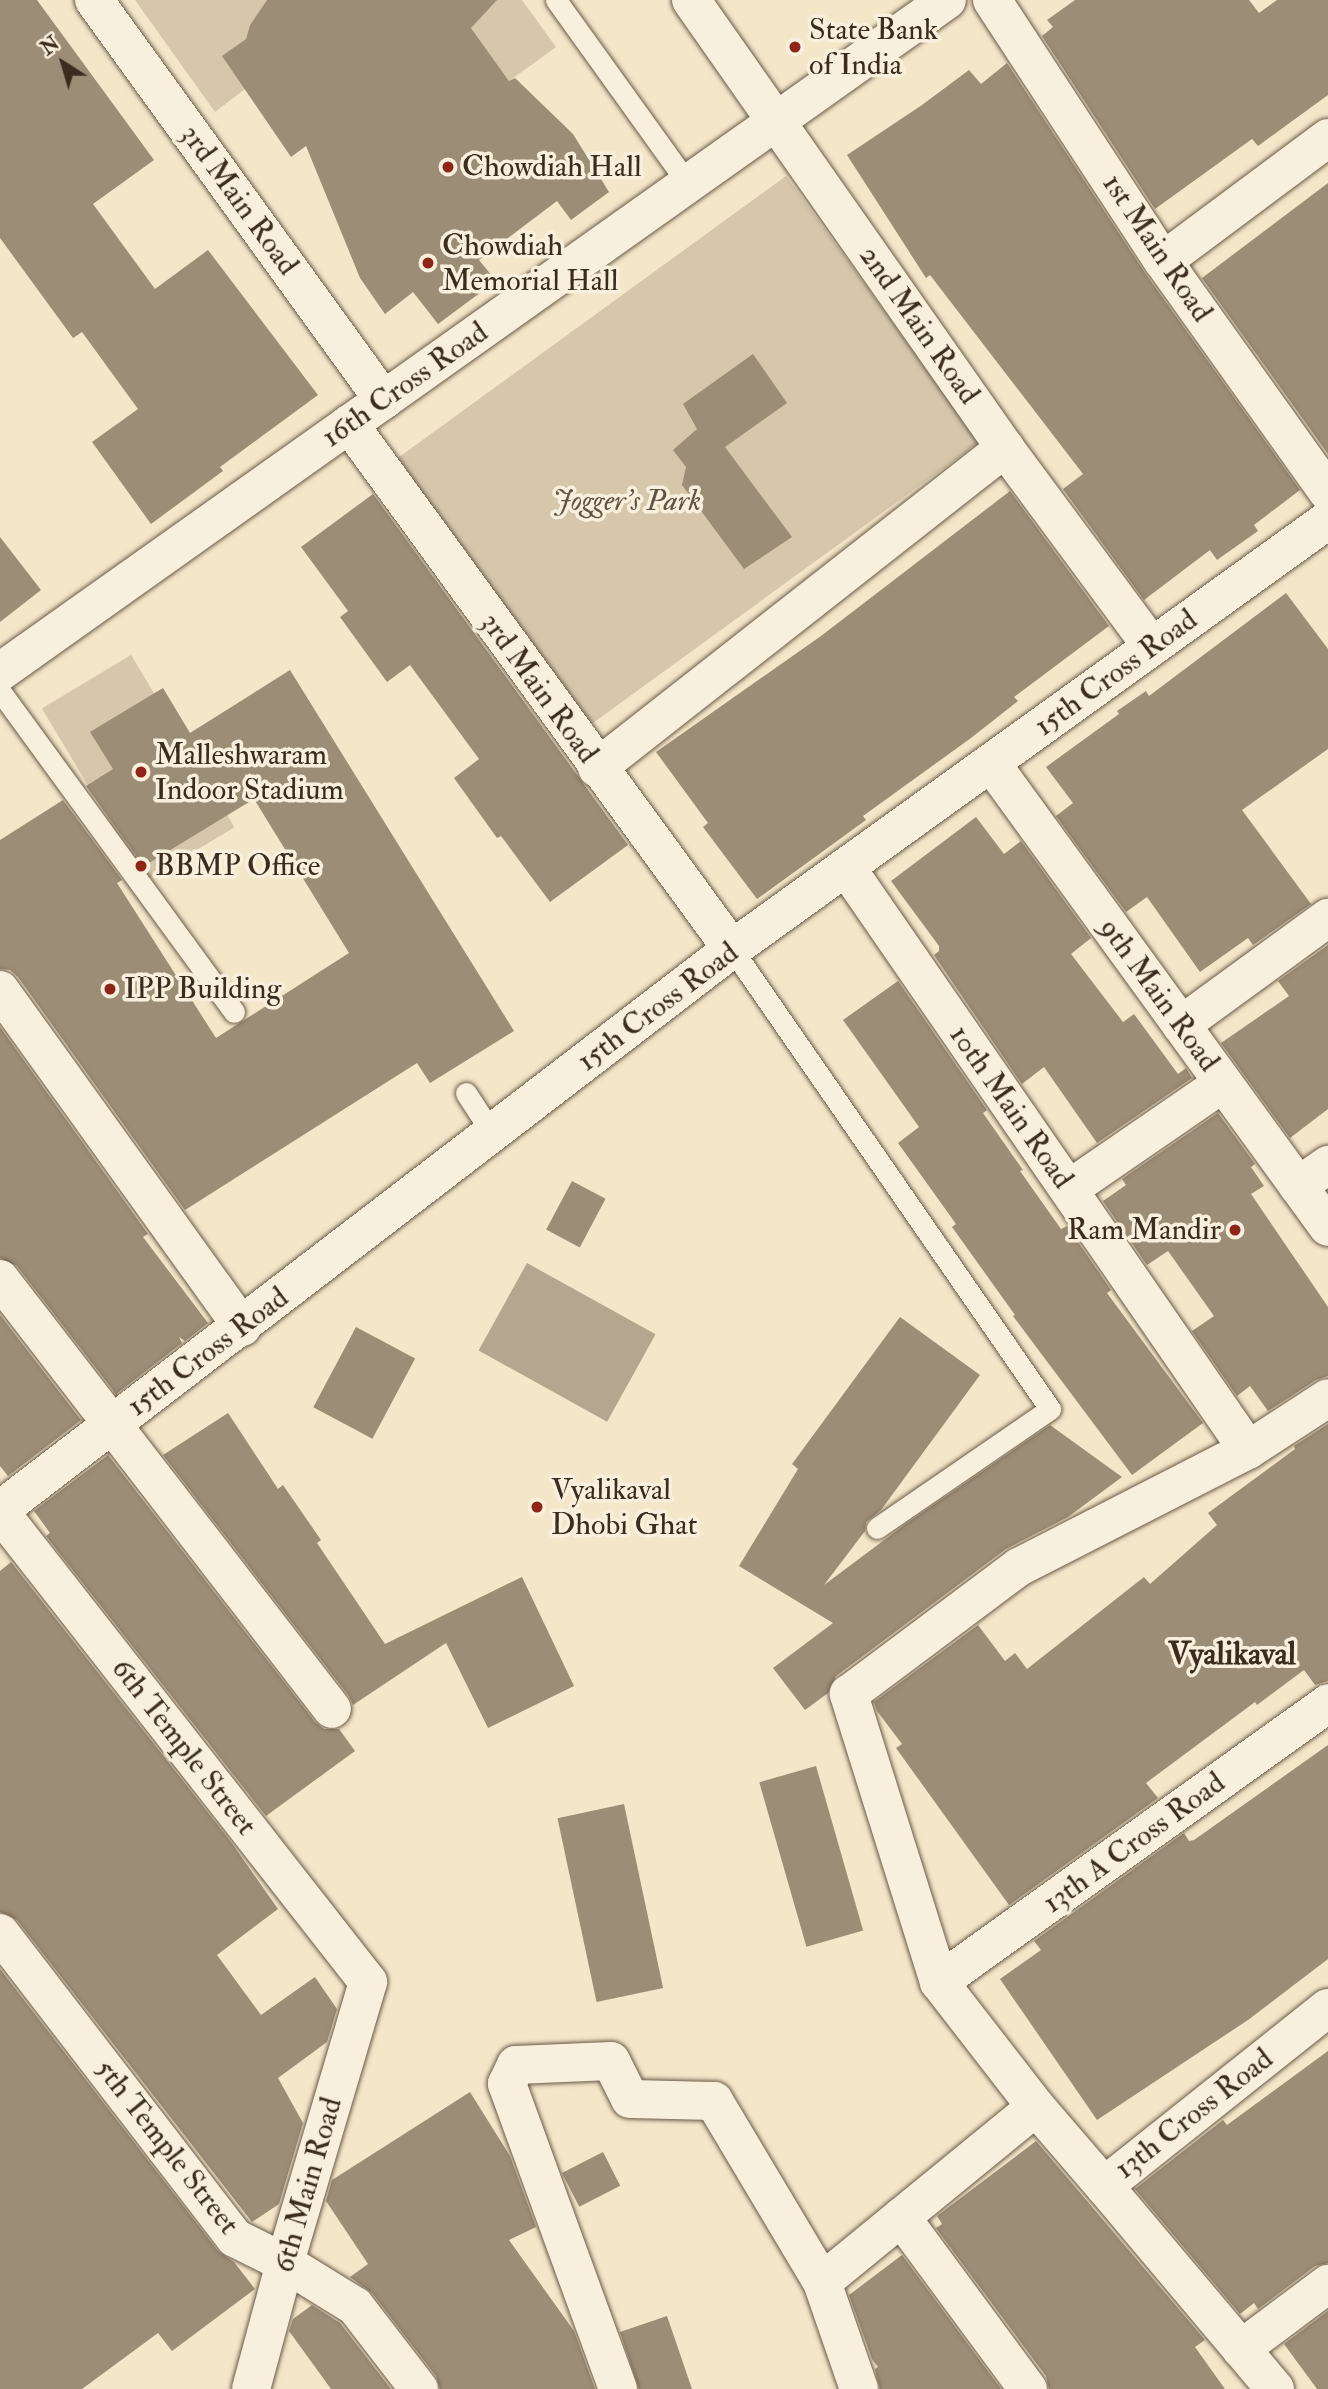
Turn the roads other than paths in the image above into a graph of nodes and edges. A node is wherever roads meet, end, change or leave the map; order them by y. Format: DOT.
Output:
graph roads {
  1 [pos="94,0"];
  2 [pos="556,0"];
  3 [pos="691,0"];
  4 [pos="947,0"];
  5 [pos="992,0"];
  6 [pos="776,122"];
  7 [pos="1328,138"];
  8 [pos="688,184"];
  9 [pos="1163,261"];
  10 [pos="384,400"];
  11 [pos="349,424"];
  12 [pos="1005,448"];
  13 [pos="1328,492"];
  14 [pos="1328,520"];
  15 [pos="1152,647"];
  16 [pos="0,672"];
  17 [pos="0,691"];
  18 [pos="991,763"];
  19 [pos="597,768"];
  20 [pos="846,867"];
  21 [pos="1328,918"];
  22 [pos="732,949"];
  23 [pos="0,990"];
  24 [pos="234,1012"];
  25 [pos="1181,1025"];
  26 [pos="1223,1083"];
  27 [pos="466,1093"];
  28 [pos="492,1133"];
  29 [pos="1313,1176"];
  30 [pos="1069,1189"];
  31 [pos="1328,1227"];
  32 [pos="0,1279"];
  33 [pos="242,1327"];
  34 [pos="1328,1398"];
  35 [pos="113,1424"];
  36 [pos="1248,1450"];
  37 [pos="0,1511"];
  38 [pos="877,1528"];
  39 [pos="1328,1703"];
  40 [pos="332,1709"];
  41 [pos="0,1933"];
  42 [pos="368,1982"];
  43 [pos="939,1982"];
  44 [pos="1328,2008"];
  45 [pos="1036,2107"];
  46 [pos="1104,2186"];
  47 [pos="901,2217"];
  48 [pos="285,2263"];
  49 [pos="822,2282"];
  50 [pos="1328,2284"];
  51 [pos="1241,2349"];
  52 [pos="251,2389"];
  53 [pos="419,2389"];
  54 [pos="618,2389"];
  55 [pos="859,2389"];
  56 [pos="1028,2389"];
  57 [pos="1275,2389"];
  1 -- 10 [label="street, 3rd Main Road"];
  2 -- 8 [label="lane"];
  3 -- 6 [label="street, 2nd Main Road"];
  4 -- 6 [label="street, 16th Cross Road"];
  5 -- 9 [label="street, 1st Main Road"];
  6 -- 8 [label="street, 16th Cross Road"];
  6 -- 12 [label="street, 2nd Main Road"];
  7 -- 9 [label="street"];
  8 -- 10 [label="street, 16th Cross Road"];
  9 -- 13 [label="street, 1st Main Road"];
  10 -- 11 [label="street, 16th Cross Road"];
  11 -- 16 [label="street, 16th Cross Road"];
  11 -- 19 [label="street, 3rd Main Road"];
  12 -- 15 [label="street, 2nd Main Road"];
  12 -- 19 [label="street"];
  14 -- 15 [label="street, 15th Cross Road"];
  15 -- 18 [label="street, 15th Cross Road"];
  17 -- 24 [label="lane"];
  18 -- 20 [label="street, 15th Cross Road"];
  18 -- 25 [label="street, 9th Main Road"];
  19 -- 22 [label="street, 3rd Main Road"];
  20 -- 22 [label="street, 15th Cross Road"];
  20 -- 30 [label="street, 10th Main Road"];
  21 -- 25 [label="street"];
  22 -- 28 [label="street, 15th Cross Road"];
  22 -- 38 [label="lane"];
  23 -- 33 [label="street"];
  25 -- 26 [label="street, 9th Main Road"];
  26 -- 29 [label="street, 9th Main Road"];
  26 -- 30 [label="street"];
  27 -- 28 [label="lane"];
  28 -- 33 [label="street, 15th Cross Road"];
  29 -- 31 [label="street, 9th Main Road"];
  30 -- 36 [label="street, 10th Main Road"];
  32 -- 35 [label="street"];
  33 -- 35 [label="street, 15th Cross Road"];
  34 -- 36 [label="street"];
  35 -- 37 [label="street, 15th Cross Road"];
  35 -- 40 [label="street"];
  36 -- 43 [label="street"];
  37 -- 42 [label="street, 6th Temple Street"];
  39 -- 43 [label="street, 13th A Cross Road"];
  41 -- 48 [label="street, 5th Temple Street"];
  42 -- 48 [label="street, 6th Main Road"];
  43 -- 45 [label="street"];
  44 -- 46 [label="street, 13th Cross Road"];
  45 -- 46 [label="street"];
  45 -- 47 [label="street"];
  46 -- 51 [label="street, 13th Cross Road"];
  47 -- 49 [label="street"];
  47 -- 56 [label="street"];
  48 -- 52 [label="street, 6th Main Road"];
  48 -- 53 [label="street, 5th Temple Street"];
  49 -- 54 [label="street"];
  49 -- 55 [label="street"];
  50 -- 51 [label="street"];
  51 -- 57 [label="street, 13th Cross Road"];
}
